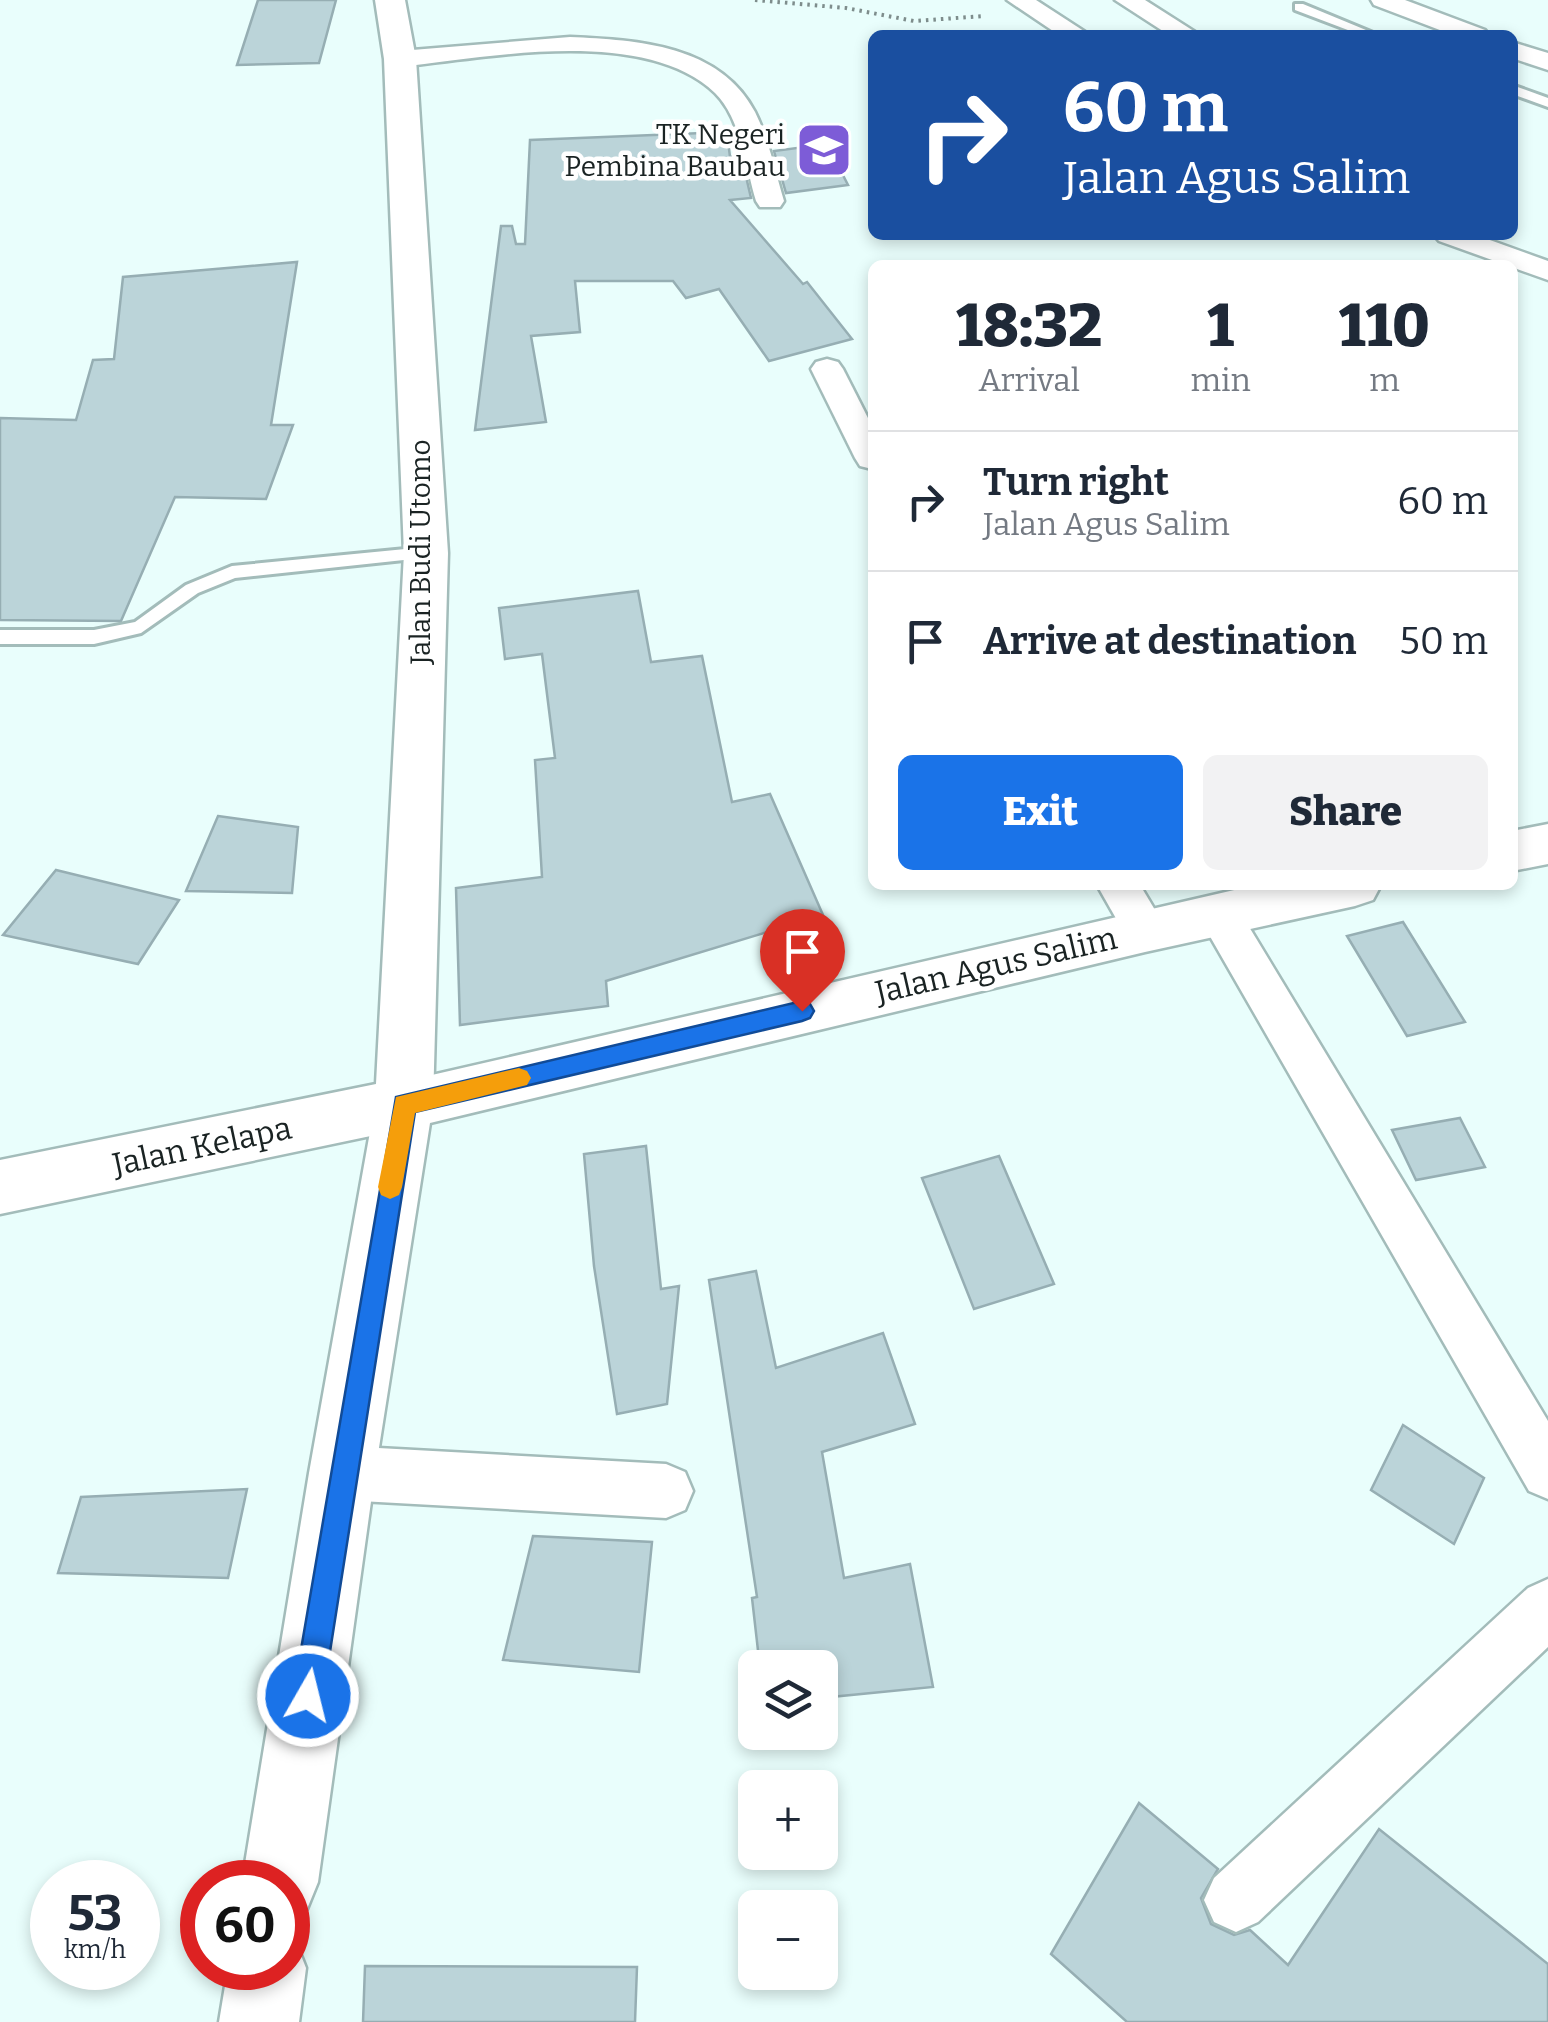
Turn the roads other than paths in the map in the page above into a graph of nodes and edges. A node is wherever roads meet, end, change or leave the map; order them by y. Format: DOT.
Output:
graph roads {
  1 [pos="390,0"];
  2 [pos="1127,0"];
  3 [pos="1326,0"];
  4 [pos="1384,0"];
  5 [pos="1008,4"];
  6 [pos="1066,30"];
  7 [pos="1178,30"];
  8 [pos="1359,30"];
  9 [pos="1463,30"];
  10 [pos="1518,51"];
  11 [pos="400,59"];
  12 [pos="1548,62"];
  13 [pos="1518,91"];
  14 [pos="1548,102"];
  15 [pos="770,201"];
  16 [pos="1463,240"];
  17 [pos="1518,260"];
  18 [pos="1518,260"];
  19 [pos="1548,271"];
  20 [pos="828,370"];
  21 [pos="868,450"];
  22 [pos="426,553"];
  23 [pos="0,637"];
  24 [pos="1548,844"];
  25 [pos="1518,850"];
  26 [pos="1331,890"];
  27 [pos="1132,907"];
  28 [pos="1219,914"];
  29 [pos="404,1104"];
  30 [pos="0,1187"];
  31 [pos="1548,1472"];
  32 [pos="342,1473"];
  33 [pos="666,1491"];
  34 [pos="1548,1608"];
  35 [pos="283,1860"];
  36 [pos="1236,1900"];
  37 [pos="264,1990"];
  38 [pos="259,2022"];
  1 -- 11 [label="main road, Jalan Budi Utomo"];
  2 -- 7 [label="street"];
  3 -- 8 [label="lane"];
  4 -- 9 [label="street"];
  5 -- 6 [label="street"];
  10 -- 12 [label="street"];
  11 -- 15 [label="street"];
  11 -- 22 [label="main road, Jalan Budi Utomo"];
  13 -- 14 [label="lane"];
  16 -- 17 [label="street"];
  18 -- 19 [label="street"];
  20 -- 21 [label="street"];
  22 -- 23 [label="lane"];
  22 -- 29 [label="main road, Jalan Budi Utomo"];
  24 -- 25 [label="main road"];
  26 -- 28 [label="main road, Jalan Agus Salim"];
  27 -- 28 [label="main road, Jalan Agus Salim"];
  27 -- 29 [label="main road, Jalan Agus Salim"];
  28 -- 31 [label="street"];
  29 -- 30 [label="main road, Jalan Kelapa"];
  29 -- 32 [label="main road, Jalan Budi Utomo"];
  32 -- 33 [label="street"];
  32 -- 35 [label="main road, Jalan Budi Utomo"];
  34 -- 36 [label="street"];
  37 -- 38 [label="main road"];
}
